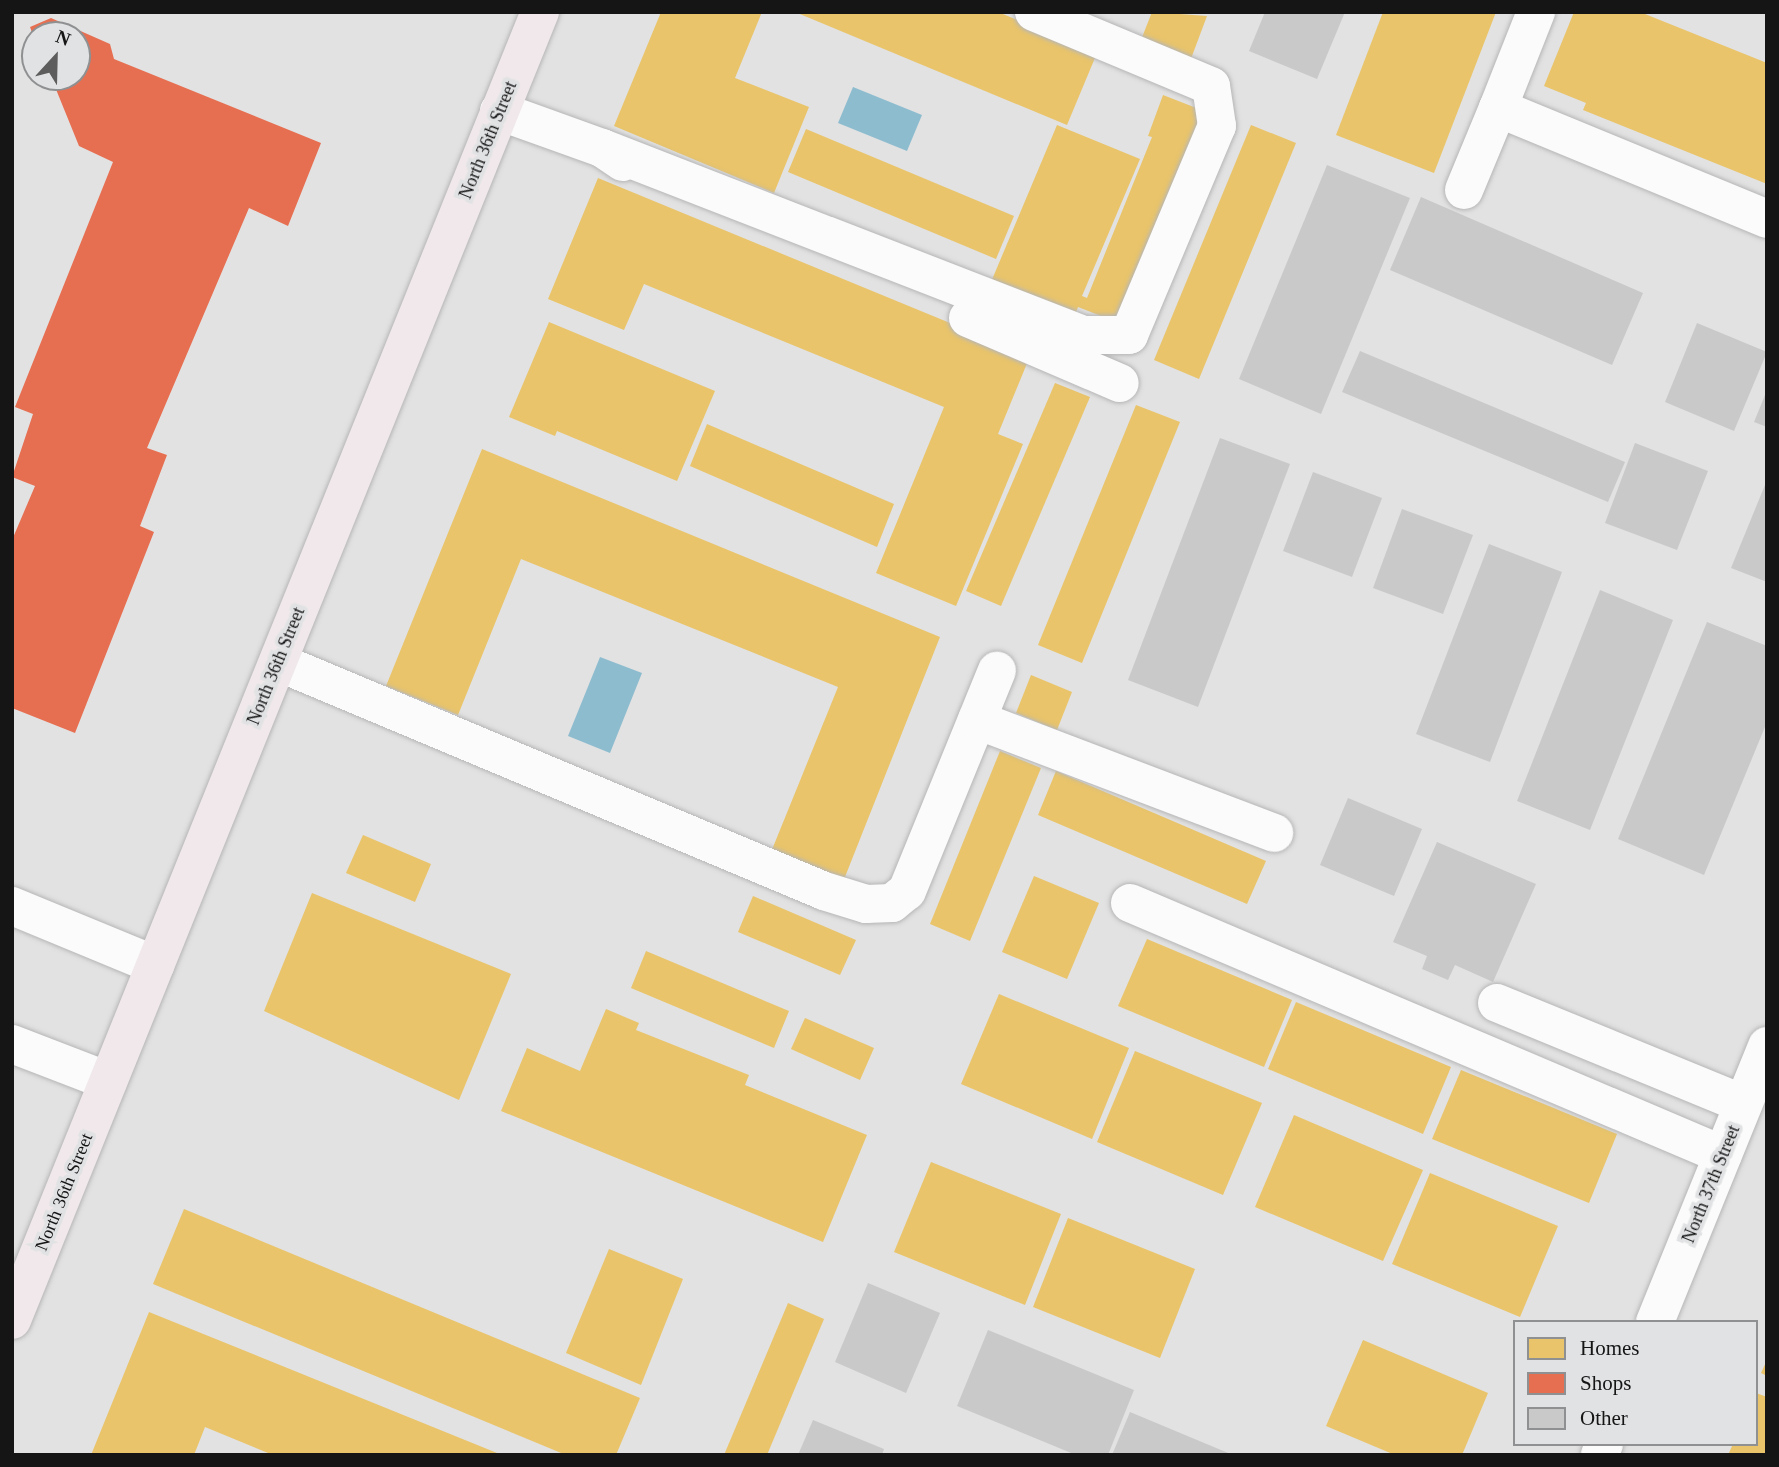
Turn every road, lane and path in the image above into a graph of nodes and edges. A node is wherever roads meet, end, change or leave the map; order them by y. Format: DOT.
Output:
graph roads {
  1 [pos="540,12"];
  2 [pos="1034,12"];
  3 [pos="1536,12"];
  4 [pos="1498,108"];
  5 [pos="499,111"];
  6 [pos="602,148"];
  7 [pos="1464,190"];
  8 [pos="1767,219"];
  9 [pos="1120,383"];
  10 [pos="278,662"];
  11 [pos="997,671"];
  12 [pos="977,720"];
  13 [pos="1274,833"];
  14 [pos="1130,903"];
  15 [pos="12,906"];
  16 [pos="155,965"];
  17 [pos="1497,1003"];
  18 [pos="12,1044"];
  19 [pos="1767,1046"];
  20 [pos="108,1081"];
  21 [pos="1743,1104"];
  22 [pos="1723,1155"];
  23 [pos="12,1320"];
  24 [pos="1656,1320"];
  1 -- 5 [label="main road, North 36th Street"];
  2 -- 6 [label="street"];
  3 -- 4 [label="street"];
  4 -- 7 [label="street"];
  4 -- 8 [label="street"];
  5 -- 6 [label="street"];
  5 -- 10 [label="main road, North 36th Street"];
  6 -- 9 [label="street"];
  10 -- 12 [label="street"];
  10 -- 16 [label="main road, North 36th Street"];
  11 -- 12 [label="street"];
  12 -- 13 [label="street"];
  14 -- 22 [label="street"];
  15 -- 16 [label="street"];
  16 -- 20 [label="main road, North 36th Street"];
  17 -- 21 [label="street"];
  18 -- 20 [label="street"];
  19 -- 21 [label="street, North 37th Street"];
  20 -- 23 [label="main road, North 36th Street"];
  21 -- 22 [label="street, North 37th Street"];
  22 -- 24 [label="street, North 37th Street"];
}
